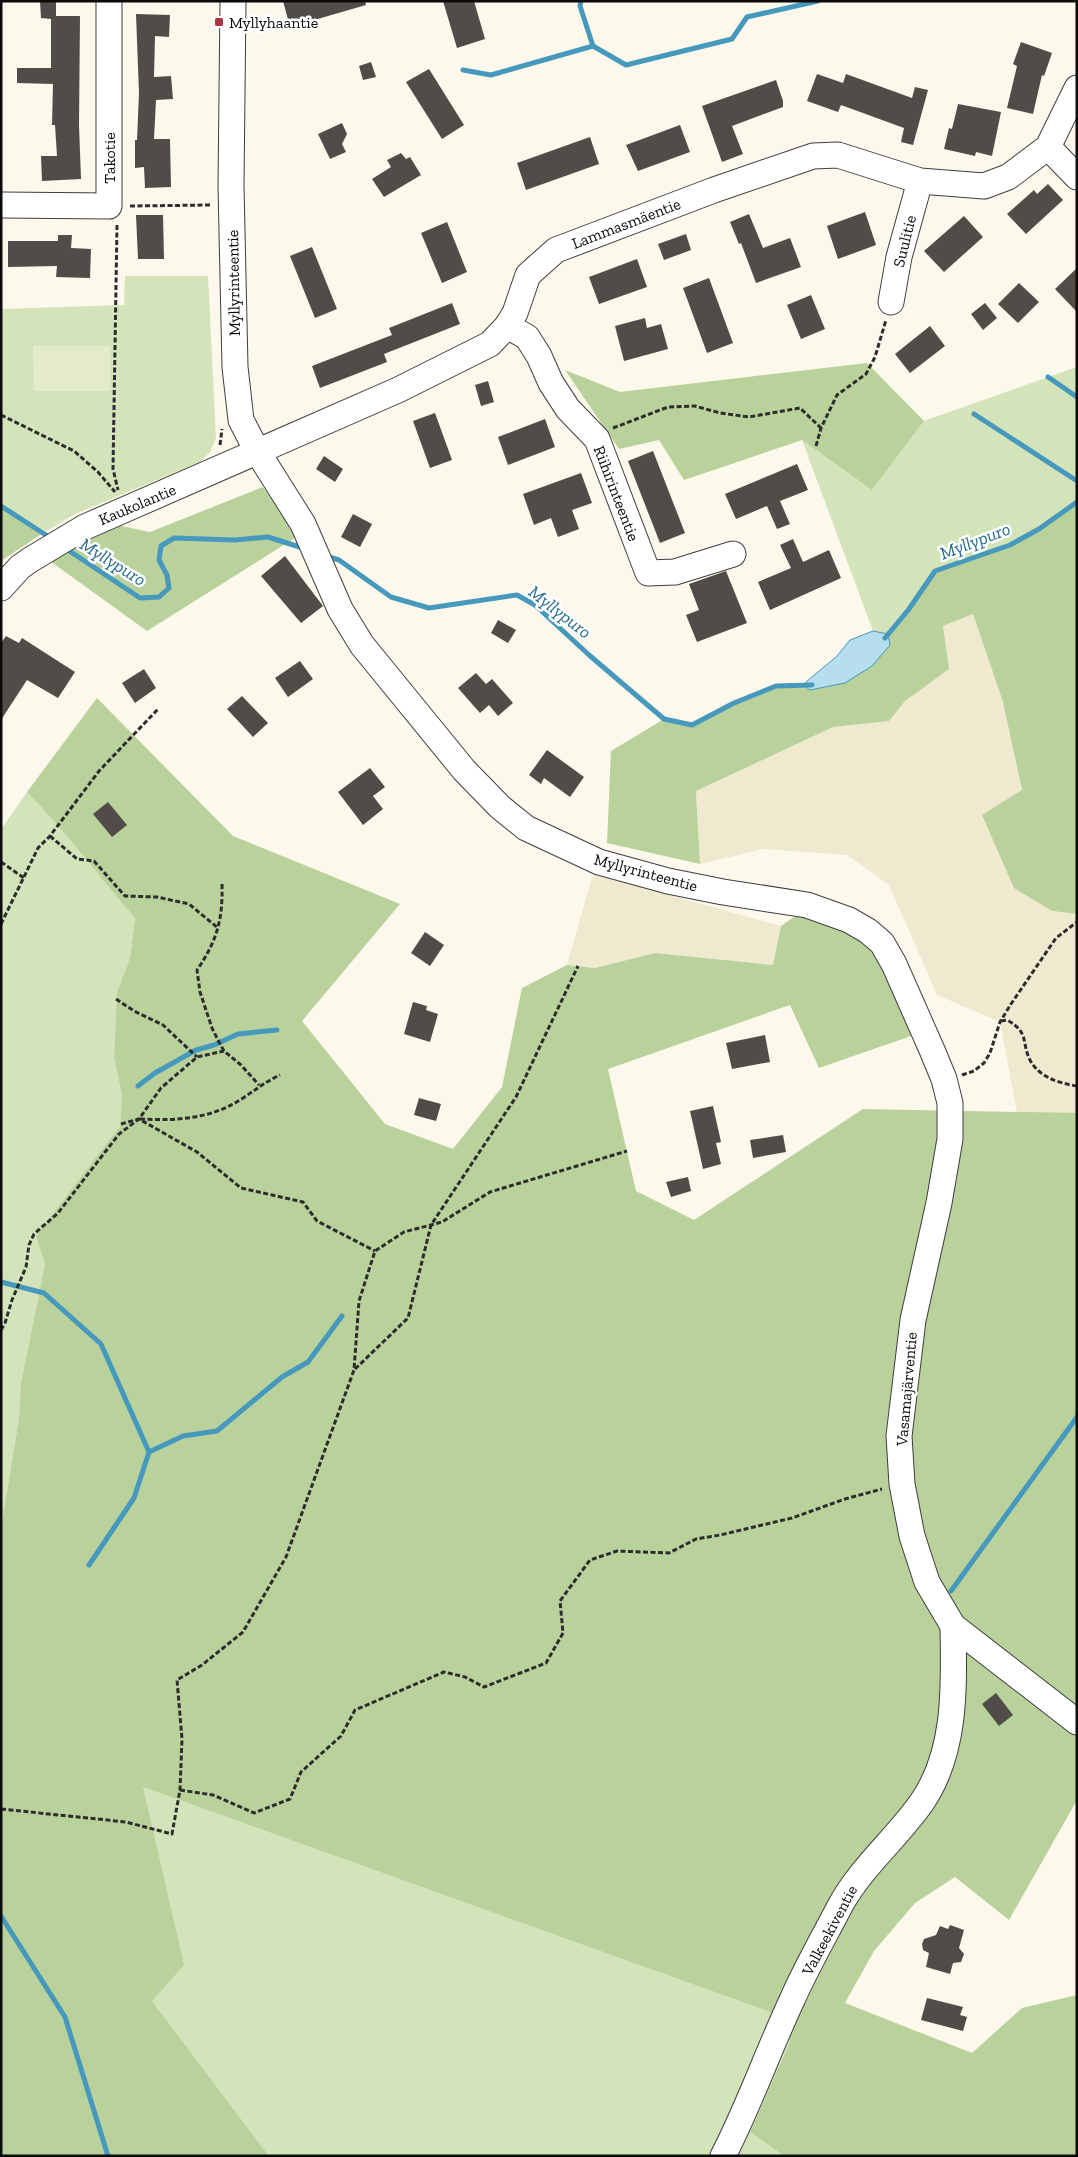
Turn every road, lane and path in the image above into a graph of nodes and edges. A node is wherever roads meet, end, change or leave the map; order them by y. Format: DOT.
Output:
graph roads {
  1 [pos="109,1"];
  2 [pos="232,1"];
  3 [pos="1077,88"];
  4 [pos="1048,147"];
  5 [pos="1077,177"];
  6 [pos="920,181"];
  7 [pos="1,205"];
  8 [pos="218,205"];
  9 [pos="109,206"];
  10 [pos="891,302"];
  11 [pos="507,326"];
  12 [pos="1,415"];
  13 [pos="241,420"];
  14 [pos="820,428"];
  15 [pos="591,433"];
  16 [pos="816,446"];
  17 [pos="217,451"];
  18 [pos="257,451"];
  19 [pos="733,554"];
  20 [pos="7,581"];
  21 [pos="160,708"];
  22 [pos="50,836"];
  23 [pos="1,862"];
  24 [pos="24,878"];
  25 [pos="222,884"];
  26 [pos="1077,922"];
  27 [pos="1,924"];
  28 [pos="218,929"];
  29 [pos="578,966"];
  30 [pos="116,999"];
  31 [pos="1000,1022"];
  32 [pos="224,1050"];
  33 [pos="197,1057"];
  34 [pos="280,1075"];
  35 [pos="944,1079"];
  36 [pos="259,1085"];
  37 [pos="1077,1086"];
  38 [pos="139,1119"];
  39 [pos="120,1124"];
  40 [pos="627,1151"];
  41 [pos="431,1225"];
  42 [pos="376,1250"];
  43 [pos="1,1330"];
  44 [pos="354,1370"];
  45 [pos="902,1484"];
  46 [pos="953,1626"];
  47 [pos="1077,1722"];
  48 [pos="180,1790"];
  49 [pos="1,1809"];
  50 [pos="723,2156"];
  1 -- 9 [label="street, Takotie"];
  2 -- 13 [label="street, Myllyrinteentie"];
  3 -- 4 [label="street"];
  4 -- 5 [label="street"];
  4 -- 6 [label="street, Lammasmäentie"];
  6 -- 10 [label="street, Suulitie"];
  6 -- 11 [label="street, Lammasmäentie"];
  7 -- 9 [label="street, Takotie"];
  8 -- 9 [label="path"];
  9 -- 12 [label="path"];
  10 -- 14 [label="path"];
  11 -- 15 [label="street, Riihirinteentie"];
  11 -- 18 [label="street, Lammasmäentie"];
  13 -- 17 [label="path"];
  13 -- 18 [label="street, Myllyrinteentie"];
  14 -- 15 [label="path"];
  14 -- 16 [label="path"];
  15 -- 19 [label="street, Riihirinteentie"];
  18 -- 20 [label="street, Kaukolantie"];
  18 -- 35 [label="street, Myllyrinteentie"];
  21 -- 22 [label="path"];
  22 -- 24 [label="path"];
  22 -- 28 [label="path"];
  23 -- 24 [label="path"];
  24 -- 27 [label="path"];
  25 -- 28 [label="path"];
  26 -- 31 [label="path"];
  28 -- 32 [label="path"];
  29 -- 41 [label="path"];
  30 -- 33 [label="path"];
  31 -- 35 [label="path"];
  31 -- 37 [label="path"];
  32 -- 33 [label="path"];
  32 -- 36 [label="path"];
  33 -- 38 [label="path"];
  34 -- 36 [label="path"];
  35 -- 45 [label="street, Vasamajärventie"];
  36 -- 38 [label="path"];
  38 -- 39 [label="path"];
  38 -- 42 [label="path"];
  38 -- 43 [label="path"];
  40 -- 41 [label="path"];
  41 -- 42 [label="path"];
  41 -- 44 [label="path"];
  42 -- 44 [label="path"];
  44 -- 48 [label="path"];
  45 -- 46 [label="street, Vasamajärventie"];
  45 -- 48 [label="path"];
  46 -- 47 [label="street, Vasamajärventie"];
  46 -- 50 [label="street, Valkeekiventie"];
  48 -- 49 [label="path"];
}
